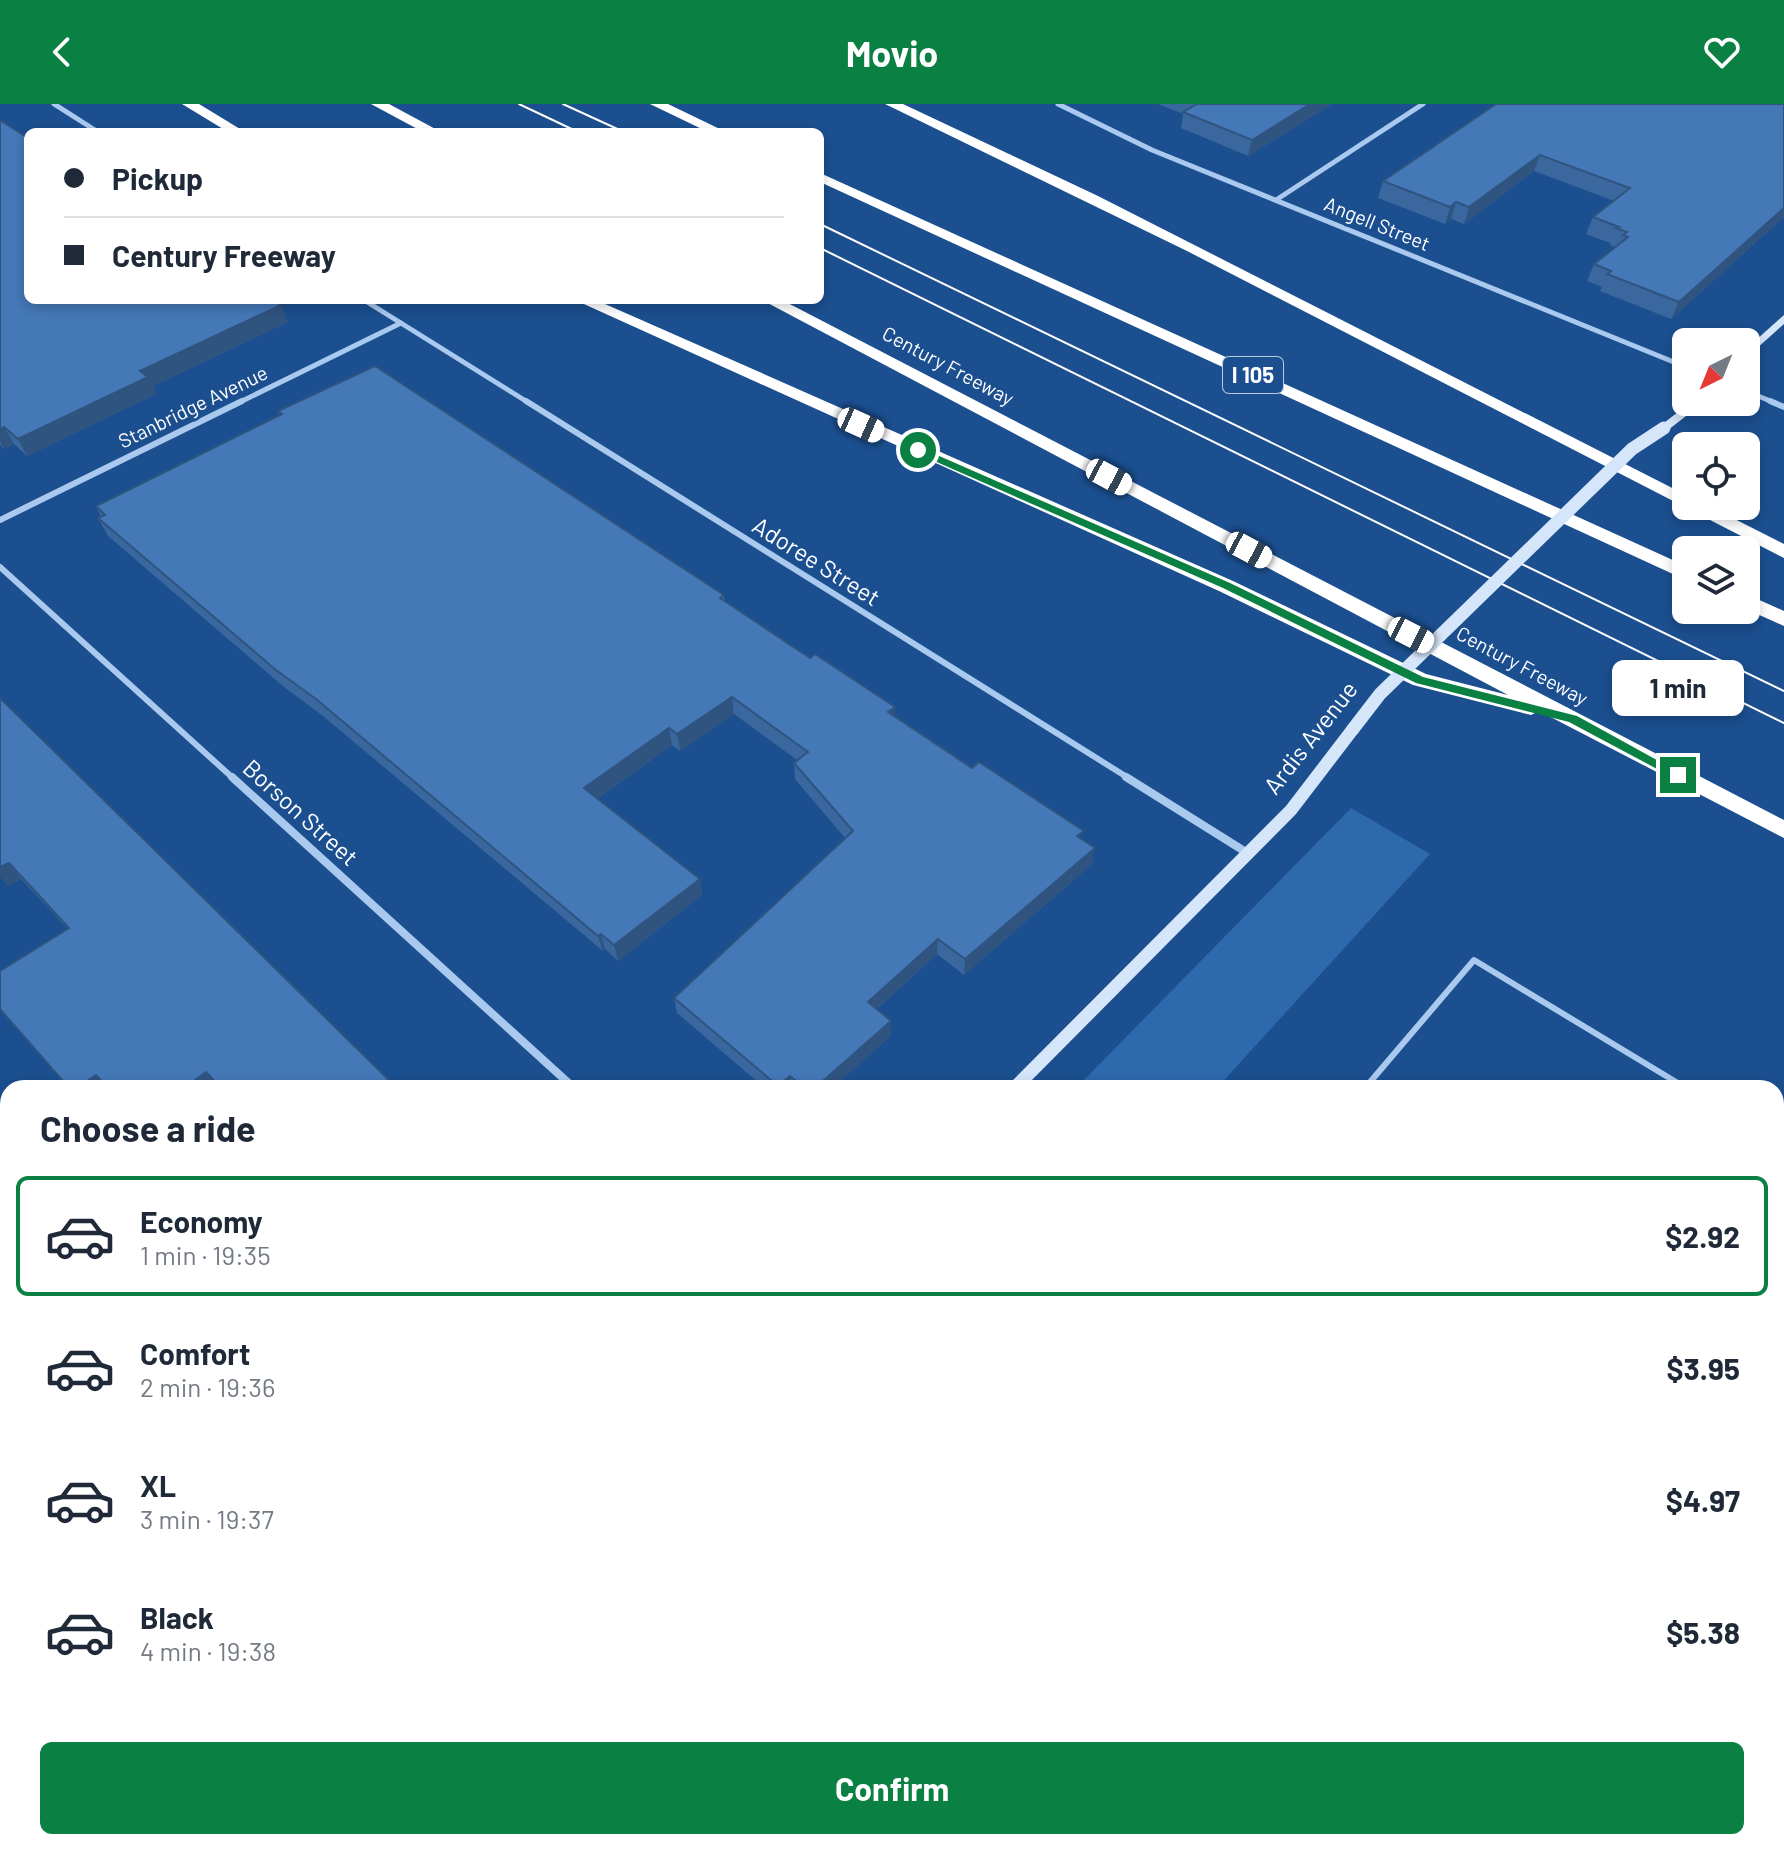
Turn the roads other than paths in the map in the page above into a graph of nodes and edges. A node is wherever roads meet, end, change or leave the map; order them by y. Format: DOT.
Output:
graph roads {
  1 [pos="54,104"];
  2 [pos="189,104"];
  3 [pos="378,104"];
  4 [pos="657,104"];
  5 [pos="892,104"];
  6 [pos="1058,104"];
  7 [pos="1423,104"];
  8 [pos="92,128"];
  9 [pos="231,128"];
  10 [pos="426,128"];
  11 [pos="710,128"];
  12 [pos="824,179"];
  13 [pos="1276,200"];
  14 [pos="370,304"];
  15 [pos="592,304"];
  16 [pos="778,304"];
  17 [pos="1784,318"];
  18 [pos="401,323"];
  19 [pos="1760,341"];
  20 [pos="1672,361"];
  21 [pos="1760,397"];
  22 [pos="1784,407"];
  23 [pos="1680,416"];
  24 [pos="1672,495"];
  25 [pos="0,520"];
  26 [pos="1721,520"];
  27 [pos="1784,552"];
  28 [pos="0,567"];
  29 [pos="1672,568"];
  30 [pos="1760,608"];
  31 [pos="1784,619"];
  32 [pos="1573,719"];
  33 [pos="1784,830"];
  34 [pos="1249,854"];
  35 [pos="565,1080"];
  36 [pos="1021,1080"];
  37 [pos="1372,1080"];
  38 [pos="1673,1080"];
  1 -- 8 [label="street"];
  2 -- 9 [label="highway"];
  3 -- 10 [label="highway"];
  4 -- 11 [label="highway"];
  5 -- 24 [label="highway"];
  6 -- 13 [label="street, Angell Street"];
  7 -- 13 [label="street"];
  12 -- 29 [label="highway, I 105"];
  13 -- 20 [label="street, Angell Street"];
  14 -- 18 [label="street, Adoree Street"];
  15 -- 32 [label="highway"];
  16 -- 32 [label="highway, Century Freeway"];
  17 -- 19 [label="street"];
  18 -- 25 [label="street, Stanbridge Avenue"];
  18 -- 34 [label="street, Adoree Street"];
  21 -- 22 [label="street"];
  23 -- 34 [label="street, Ardis Avenue, bridge"];
  26 -- 27 [label="highway"];
  28 -- 35 [label="street, Borson Street"];
  30 -- 31 [label="highway"];
  32 -- 33 [label="highway, Century Freeway"];
  34 -- 36 [label="street, Ardis Avenue"];
  37 -- 38 [label="lane"];
}
